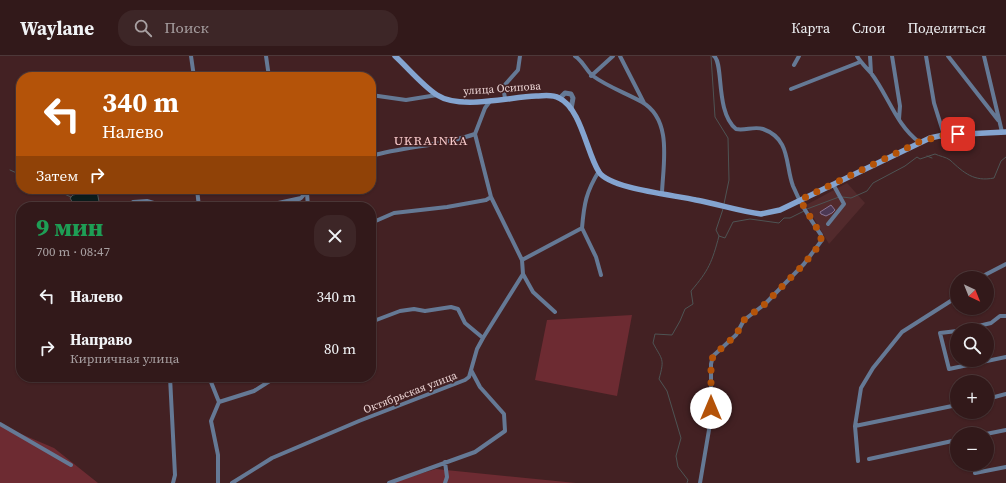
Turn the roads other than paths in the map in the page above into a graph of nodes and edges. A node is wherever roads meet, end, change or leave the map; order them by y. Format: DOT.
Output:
graph roads {
  1 [pos="191,56"];
  2 [pos="266,56"];
  3 [pos="395,56"];
  4 [pos="520,56"];
  5 [pos="575,56"];
  6 [pos="613,56"];
  7 [pos="620,56"];
  8 [pos="714,56"];
  9 [pos="799,56"];
  10 [pos="857,56"];
  11 [pos="870,56"];
  12 [pos="892,56"];
  13 [pos="926,56"];
  14 [pos="948,56"];
  15 [pos="984,56"];
  16 [pos="860,62"];
  17 [pos="794,65"];
  18 [pos="193,72"];
  19 [pos="268,72"];
  20 [pos="871,74"];
  21 [pos="592,76"];
  22 [pos="791,89"];
  23 [pos="376,96"];
  24 [pos="437,96"];
  25 [pos="505,98"];
  26 [pos="560,98"];
  27 [pos="491,100"];
  28 [pos="644,103"];
  29 [pos="571,109"];
  30 [pos="899,119"];
  31 [pos="998,120"];
  32 [pos="1004,132"];
  33 [pos="475,134"];
  34 [pos="944,135"];
  35 [pos="919,142"];
  36 [pos="376,154"];
  37 [pos="599,171"];
  38 [pos="833,184"];
  39 [pos="662,193"];
  40 [pos="305,194"];
  41 [pos="491,198"];
  42 [pos="295,200"];
  43 [pos="800,200"];
  44 [pos="133,202"];
  45 [pos="150,202"];
  46 [pos="285,202"];
  47 [pos="299,202"];
  48 [pos="376,221"];
  49 [pos="828,224"];
  50 [pos="582,228"];
  51 [pos="522,260"];
  52 [pos="1006,264"];
  53 [pos="992,271"];
  54 [pos="522,274"];
  55 [pos="601,275"];
  56 [pos="950,301"];
  57 [pos="555,312"];
  58 [pos="1006,316"];
  59 [pos="376,319"];
  60 [pos="991,323"];
  61 [pos="950,332"];
  62 [pos="483,338"];
  63 [pos="1006,357"];
  64 [pos="994,360"];
  65 [pos="958,367"];
  66 [pos="471,370"];
  67 [pos="170,382"];
  68 [pos="211,382"];
  69 [pos="268,382"];
  70 [pos="1006,394"];
  71 [pos="994,397"];
  72 [pos="219,402"];
  73 [pos="950,406"];
  74 [pos="0,424"];
  75 [pos="855,426"];
  76 [pos="1006,430"];
  77 [pos="994,432"];
  78 [pos="950,441"];
  79 [pos="868,459"];
  80 [pos="858,461"];
  81 [pos="445,462"];
  82 [pos="71,466"];
  83 [pos="1006,467"];
  84 [pos="975,473"];
  85 [pos="218,477"];
  86 [pos="405,478"];
  87 [pos="173,483"];
  88 [pos="218,483"];
  89 [pos="223,483"];
  90 [pos="232,483"];
  91 [pos="389,483"];
  92 [pos="403,483"];
  93 [pos="445,483"];
  94 [pos="700,483"];
  1 -- 18 [label="street"];
  2 -- 19 [label="street"];
  3 -- 24 [label="main road, улица Осипова"];
  4 -- 25 [label="street"];
  5 -- 21 [label="street"];
  6 -- 21 [label="street"];
  7 -- 28 [label="street"];
  8 -- 43 [label="street"];
  9 -- 17 [label="street"];
  10 -- 16 [label="street"];
  11 -- 20 [label="street"];
  12 -- 30 [label="street"];
  13 -- 34 [label="street"];
  14 -- 31 [label="street"];
  15 -- 31 [label="street"];
  16 -- 20 [label="street"];
  16 -- 22 [label="street"];
  20 -- 30 [label="street"];
  21 -- 28 [label="street"];
  23 -- 24 [label="street"];
  24 -- 27 [label="main road, улица Осипова"];
  25 -- 26 [label="main road, улица Осипова"];
  25 -- 27 [label="main road, улица Осипова"];
  26 -- 29 [label="main road"];
  26 -- 29 [label="street"];
  27 -- 33 [label="street"];
  28 -- 39 [label="street"];
  29 -- 37 [label="main road"];
  30 -- 35 [label="street"];
  31 -- 32 [label="street"];
  32 -- 34 [label="main road"];
  33 -- 36 [label="street"];
  33 -- 41 [label="street"];
  34 -- 35 [label="main road"];
  35 -- 38 [label="main road"];
  37 -- 39 [label="main road"];
  37 -- 50 [label="street"];
  38 -- 43 [label="main road"];
  38 -- 49 [label="street"];
  39 -- 43 [label="main road"];
  40 -- 42 [label="street"];
  41 -- 48 [label="street"];
  41 -- 51 [label="street"];
  42 -- 46 [label="street"];
  42 -- 47 [label="street"];
  43 -- 94 [label="street"];
  44 -- 45 [label="street"];
  50 -- 51 [label="street"];
  50 -- 55 [label="street"];
  51 -- 54 [label="street"];
  52 -- 53 [label="street"];
  54 -- 57 [label="street"];
  54 -- 62 [label="street, Октябрьская улица"];
  56 -- 75 [label="street"];
  58 -- 60 [label="street"];
  59 -- 62 [label="street"];
  61 -- 65 [label="street"];
  62 -- 66 [label="street, Октябрьская улица"];
  63 -- 64 [label="street"];
  66 -- 81 [label="street"];
  66 -- 90 [label="street, Октябрьская улица"];
  67 -- 87 [label="street"];
  68 -- 72 [label="street"];
  69 -- 72 [label="street"];
  70 -- 71 [label="street"];
  72 -- 85 [label="street"];
  73 -- 75 [label="street"];
  74 -- 82 [label="street"];
  75 -- 80 [label="street"];
  76 -- 77 [label="street"];
  78 -- 79 [label="street"];
  81 -- 86 [label="street"];
  81 -- 93 [label="street"];
  83 -- 84 [label="street"];
  85 -- 88 [label="street"];
  85 -- 89 [label="street"];
  86 -- 91 [label="street"];
  86 -- 92 [label="street"];
}
